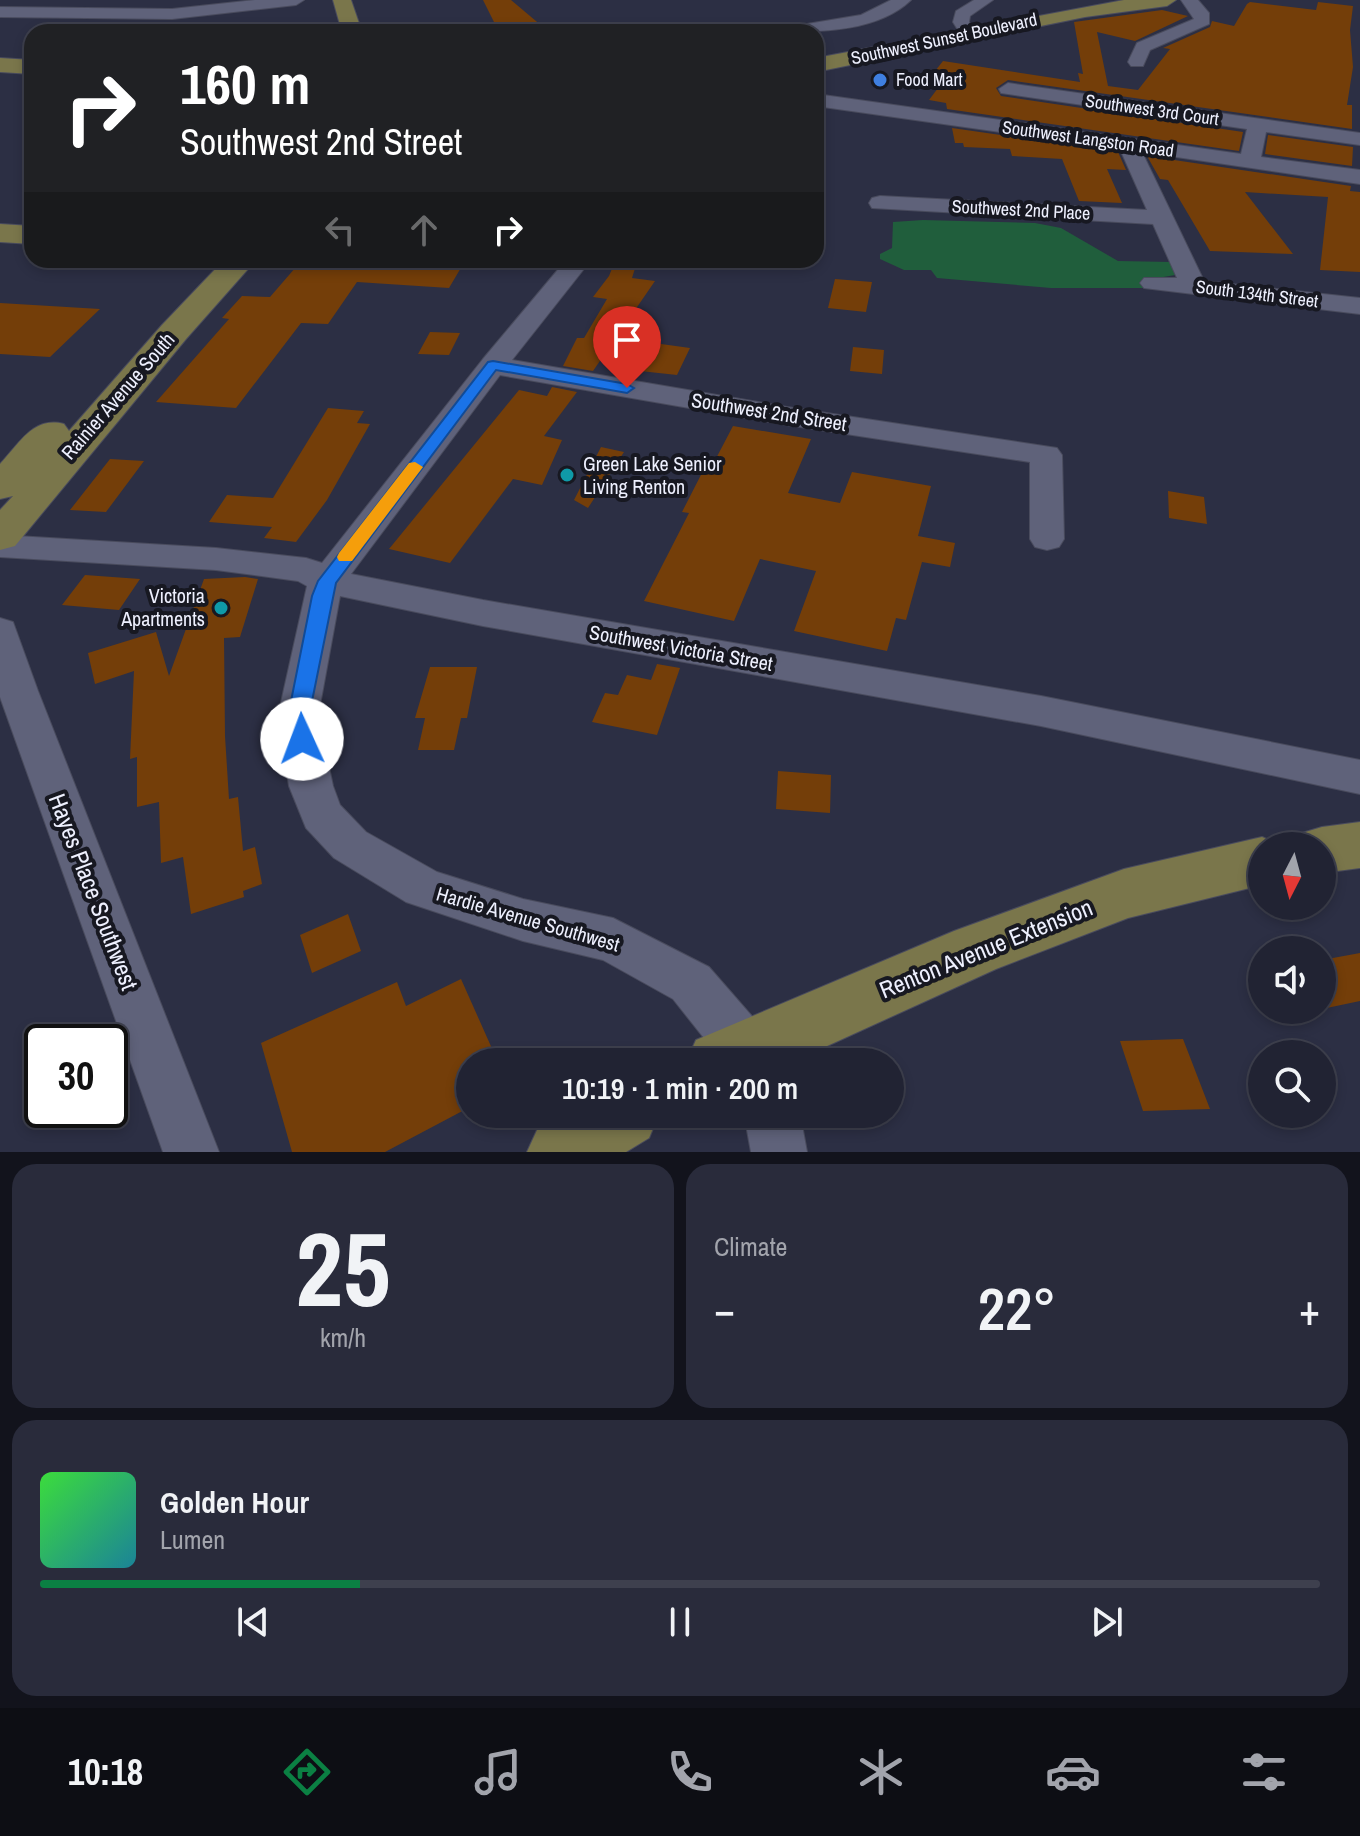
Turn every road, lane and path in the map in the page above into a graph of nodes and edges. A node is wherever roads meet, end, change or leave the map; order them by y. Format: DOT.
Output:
graph roads {
  1 [pos="296,0"];
  2 [pos="342,0"];
  3 [pos="903,0"];
  4 [pos="985,0"];
  5 [pos="1167,0"];
  6 [pos="1189,0"];
  7 [pos="0,12"];
  8 [pos="350,24"];
  9 [pos="824,27"];
  10 [pos="969,34"];
  11 [pos="1137,62"];
  12 [pos="824,63"];
  13 [pos="0,65"];
  14 [pos="24,66"];
  15 [pos="1008,89"];
  16 [pos="824,101"];
  17 [pos="1258,125"];
  18 [pos="1360,139"];
  19 [pos="1128,144"];
  20 [pos="1250,161"];
  21 [pos="1360,177"];
  22 [pos="880,203"];
  23 [pos="1163,218"];
  24 [pos="0,233"];
  25 [pos="24,234"];
  26 [pos="203,268"];
  27 [pos="234,268"];
  28 [pos="572,268"];
  29 [pos="1153,283"];
  30 [pos="1194,287"];
  31 [pos="1360,306"];
  32 [pos="493,365"];
  33 [pos="0,487"];
  34 [pos="0,537"];
  35 [pos="1047,539"];
  36 [pos="0,546"];
  37 [pos="327,581"];
  38 [pos="4,656"];
  39 [pos="1360,777"];
  40 [pos="1360,845"];
  41 [pos="1336,848"];
  42 [pos="1248,864"];
  43 [pos="732,1048"];
  44 [pos="758,1048"];
  45 [pos="602,1128"];
  46 [pos="775,1128"];
  47 [pos="191,1152"];
  48 [pos="562,1152"];
  49 [pos="779,1152"];
  1 -- 7 [label="street"];
  2 -- 8 [label="main road"];
  3 -- 9 [label="street"];
  4 -- 10 [label="street"];
  5 -- 10 [label="main road, Southwest Sunset Boulevard"];
  6 -- 11 [label="street"];
  10 -- 12 [label="main road, Southwest Sunset Boulevard"];
  13 -- 14 [label="main road"];
  15 -- 17 [label="street, Southwest 3rd Court"];
  16 -- 19 [label="street, Southwest Langston Road"];
  17 -- 18 [label="street, Southwest 3rd Court"];
  17 -- 20 [label="street"];
  19 -- 20 [label="street, Southwest Langston Road"];
  19 -- 23 [label="street"];
  20 -- 21 [label="street, Southwest Langston Road"];
  22 -- 23 [label="street, Southwest 2nd Place"];
  23 -- 30 [label="street"];
  24 -- 25 [label="main road"];
  26 -- 33 [label="main road, Rainier Avenue South"];
  27 -- 34 [label="main road, Rainier Avenue South"];
  28 -- 32 [label="street, Hardie Avenue Southwest"];
  29 -- 30 [label="street, South 134th Street"];
  30 -- 31 [label="street, South 134th Street"];
  32 -- 35 [label="street, Southwest 2nd Street"];
  32 -- 37 [label="street, Hardie Avenue Southwest"];
  36 -- 37 [label="street, Southwest Victoria Street"];
  37 -- 39 [label="street, Southwest Victoria Street"];
  37 -- 43 [label="street, Hardie Avenue Southwest"];
  38 -- 47 [label="street, Hayes Place Southwest"];
  40 -- 41 [label="main road"];
  42 -- 44 [label="main road, Renton Avenue Extension"];
  45 -- 48 [label="main road"];
  46 -- 49 [label="street"];
}
